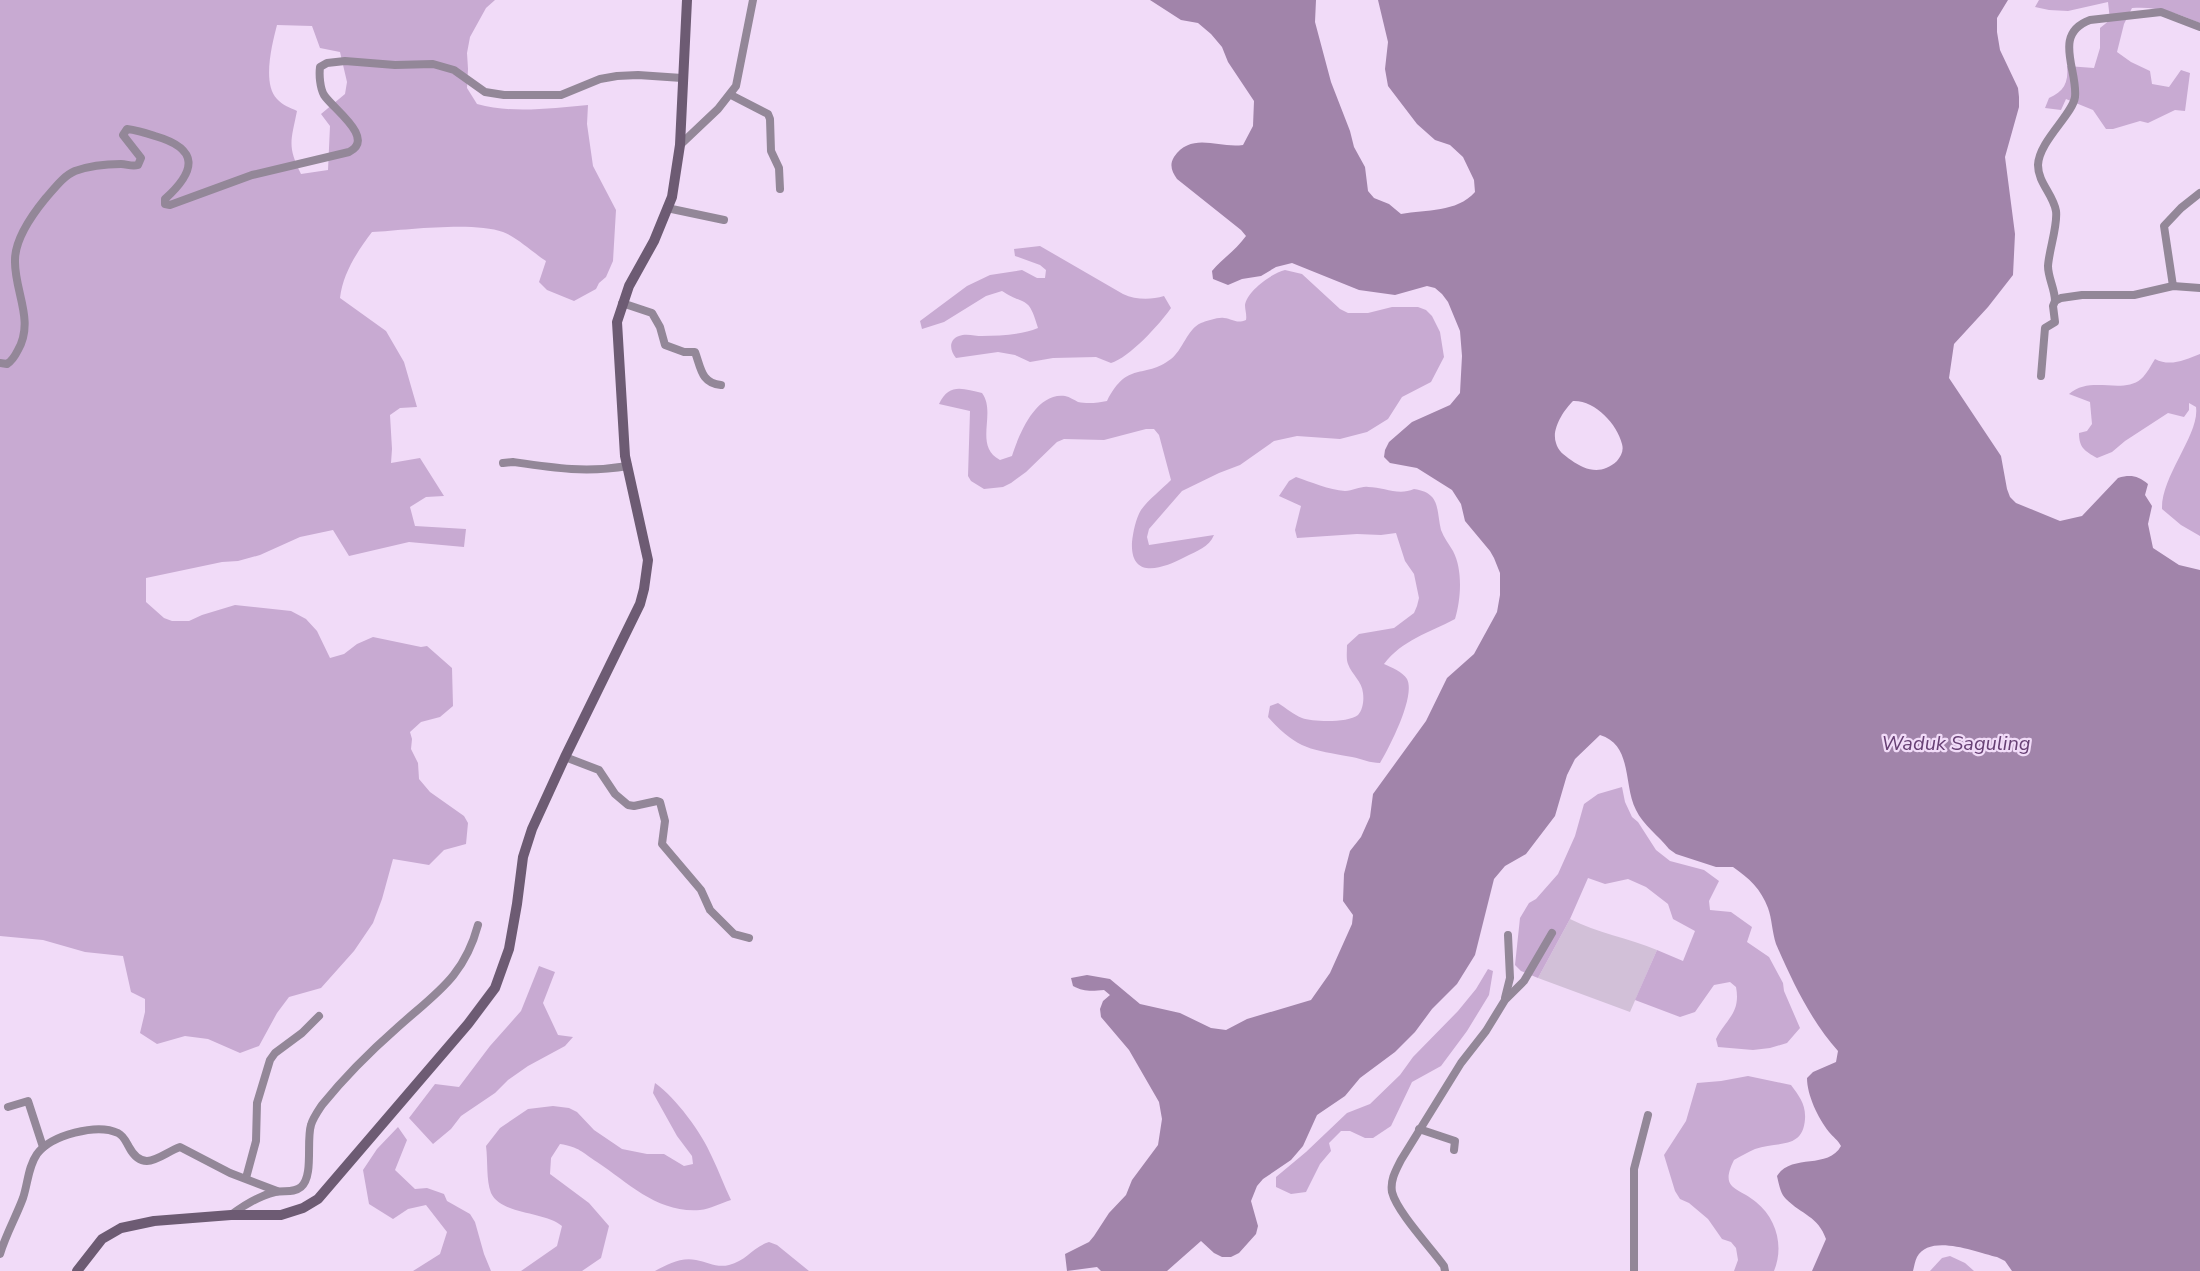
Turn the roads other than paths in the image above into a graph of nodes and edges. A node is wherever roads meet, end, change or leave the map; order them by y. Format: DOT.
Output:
graph roads {
  1 [pos="687,0"];
  2 [pos="753,0"];
  3 [pos="2200,27"];
  4 [pos="682,78"];
  5 [pos="731,95"];
  6 [pos="680,145"];
  7 [pos="780,189"];
  8 [pos="2200,193"];
  9 [pos="668,208"];
  10 [pos="724,220"];
  11 [pos="2173,286"];
  12 [pos="2200,288"];
  13 [pos="2055,301"];
  14 [pos="622,303"];
  15 [pos="0,363"];
  16 [pos="2041,376"];
  17 [pos="721,385"];
  18 [pos="503,463"];
  19 [pos="628,466"];
  20 [pos="565,757"];
  21 [pos="478,925"];
  22 [pos="1552,933"];
  23 [pos="1508,934"];
  24 [pos="749,938"];
  25 [pos="1505,1000"];
  26 [pos="320,1016"];
  27 [pos="8,1107"];
  28 [pos="1648,1115"];
  29 [pos="1419,1129"];
  30 [pos="43,1147"];
  31 [pos="1454,1150"];
  32 [pos="246,1178"];
  33 [pos="277,1191"];
  34 [pos="231,1215"];
  35 [pos="0,1254"];
  36 [pos="77,1271"];
  37 [pos="1445,1271"];
  38 [pos="1634,1271"];
  1 -- 4 [label="main road"];
  2 -- 5 [label="street"];
  3 -- 13 [label="street"];
  4 -- 6 [label="main road"];
  4 -- 15 [label="street"];
  5 -- 6 [label="street"];
  5 -- 7 [label="street"];
  6 -- 9 [label="main road"];
  8 -- 11 [label="street"];
  9 -- 10 [label="street"];
  9 -- 14 [label="main road"];
  11 -- 12 [label="street"];
  11 -- 13 [label="street"];
  13 -- 16 [label="street"];
  14 -- 17 [label="street"];
  14 -- 19 [label="main road"];
  18 -- 19 [label="street"];
  19 -- 20 [label="main road"];
  20 -- 24 [label="street"];
  20 -- 34 [label="main road"];
  21 -- 33 [label="street"];
  22 -- 25 [label="street"];
  23 -- 25 [label="street"];
  25 -- 29 [label="street"];
  26 -- 32 [label="street"];
  27 -- 30 [label="street"];
  28 -- 38 [label="street"];
  29 -- 31 [label="street"];
  29 -- 37 [label="street"];
  30 -- 32 [label="street"];
  30 -- 35 [label="street"];
  32 -- 33 [label="street"];
  33 -- 34 [label="street"];
  34 -- 36 [label="main road"];
}
